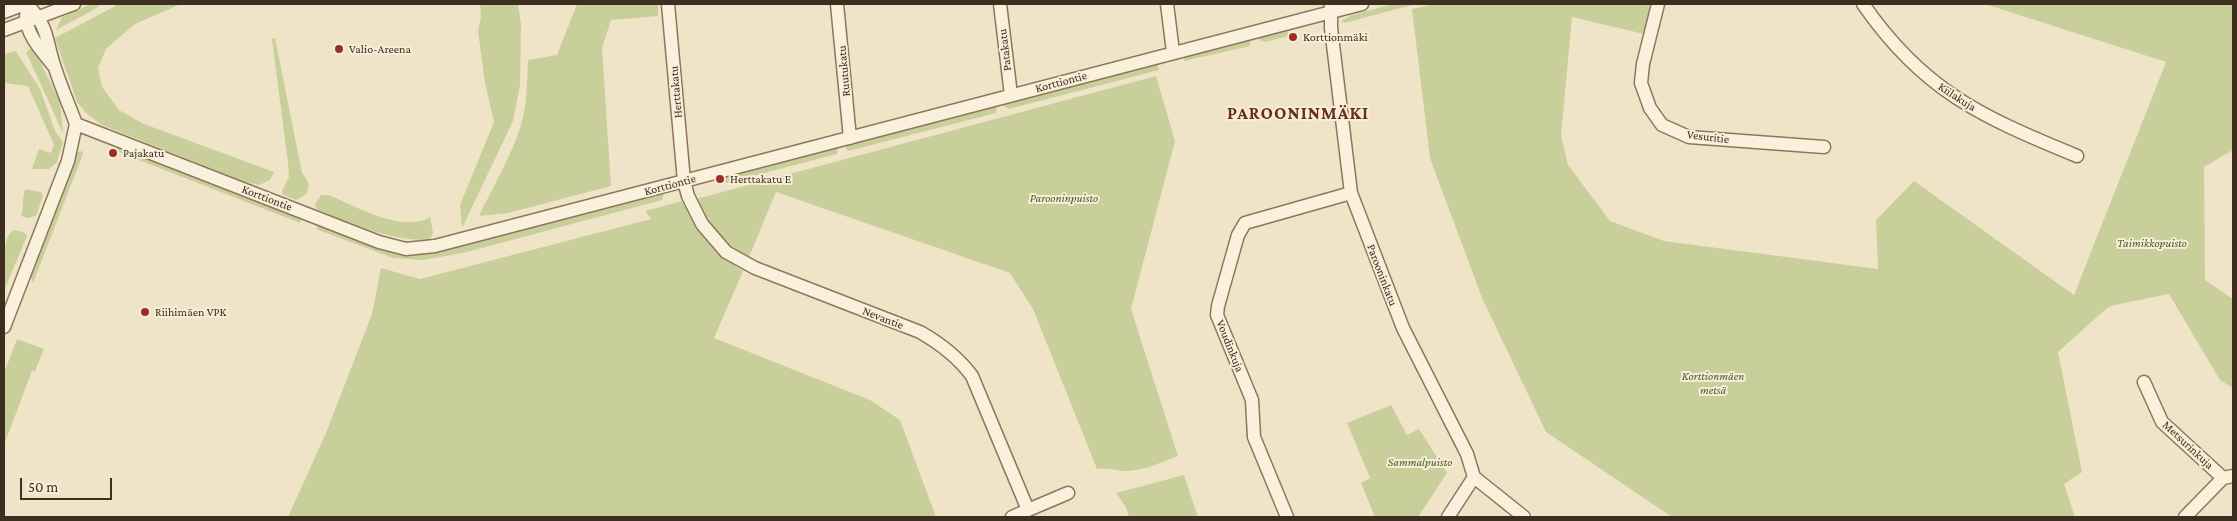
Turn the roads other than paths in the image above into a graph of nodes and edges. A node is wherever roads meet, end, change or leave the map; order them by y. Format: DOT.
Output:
graph roads {
  1 [pos="26,4"];
  2 [pos="74,4"];
  3 [pos="668,4"];
  4 [pos="837,4"];
  5 [pos="1000,4"];
  6 [pos="1167,4"];
  7 [pos="1362,4"];
  8 [pos="1658,4"];
  9 [pos="1863,4"];
  10 [pos="1331,8"];
  11 [pos="4,12"];
  12 [pos="39,18"];
  13 [pos="26,22"];
  14 [pos="4,30"];
  15 [pos="1173,52"];
  16 [pos="54,67"];
  17 [pos="1011,95"];
  18 [pos="76,124"];
  19 [pos="850,138"];
  20 [pos="1824,147"];
  21 [pos="2077,156"];
  22 [pos="684,181"];
  23 [pos="1351,193"];
  24 [pos="4,327"];
  25 [pos="2144,382"];
  26 [pos="2228,477"];
  27 [pos="1474,478"];
  28 [pos="1068,493"];
  29 [pos="1028,510"];
  30 [pos="1012,517"];
  31 [pos="1287,517"];
  32 [pos="1448,517"];
  33 [pos="1524,517"];
  34 [pos="2185,517"];
  1 -- 11 [label="street"];
  1 -- 12 [label="street"];
  1 -- 13 [label="street"];
  2 -- 12 [label="street"];
  3 -- 22 [label="street, Herttakatu"];
  4 -- 19 [label="street, Ruutukatu"];
  5 -- 17 [label="street, Patakatu"];
  6 -- 15 [label="street"];
  7 -- 10 [label="street, Korttiontie"];
  8 -- 20 [label="street, Vesuritie"];
  9 -- 21 [label="street, Kiilakuja"];
  10 -- 15 [label="street, Korttiontie"];
  10 -- 23 [label="street, Parooninkatu"];
  12 -- 13 [label="street"];
  12 -- 16 [label="street"];
  13 -- 14 [label="street"];
  13 -- 16 [label="street"];
  15 -- 17 [label="street, Korttiontie"];
  16 -- 18 [label="street"];
  17 -- 19 [label="street, Korttiontie"];
  18 -- 22 [label="street, Korttiontie"];
  18 -- 24 [label="street"];
  19 -- 22 [label="street, Korttiontie"];
  22 -- 29 [label="street, Nevantie"];
  23 -- 27 [label="street, Parooninkatu"];
  23 -- 31 [label="street, Voudinkuja"];
  25 -- 26 [label="street, Metsurinkuja"];
  26 -- 34 [label="street"];
  27 -- 32 [label="street"];
  27 -- 33 [label="street"];
  28 -- 29 [label="street"];
  29 -- 30 [label="street"];
}
